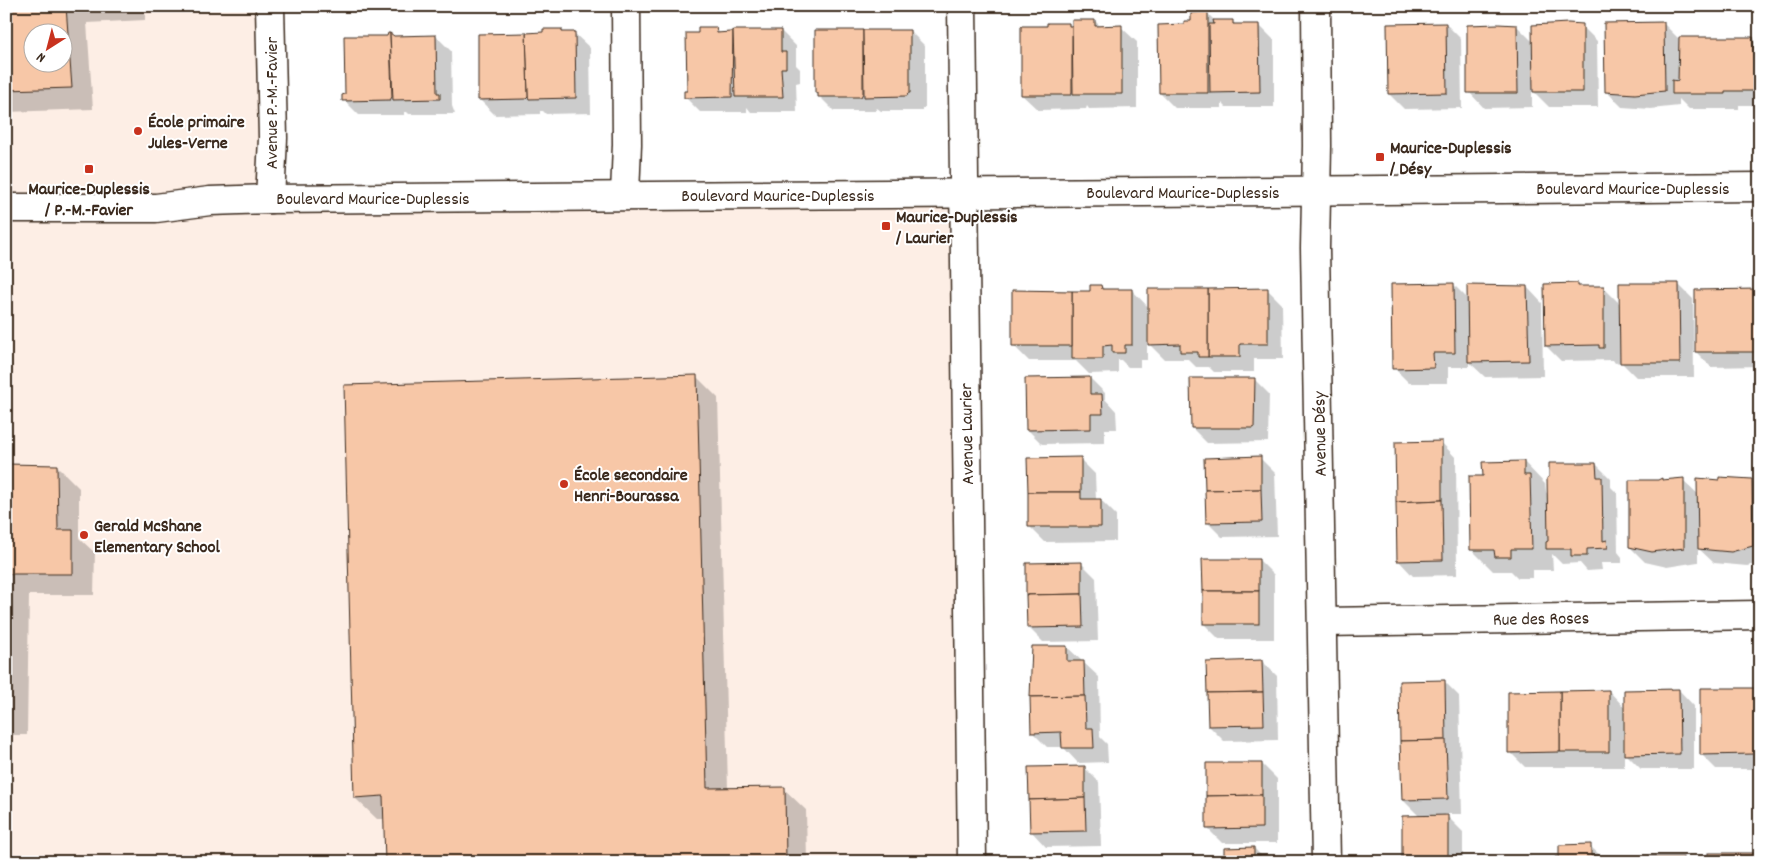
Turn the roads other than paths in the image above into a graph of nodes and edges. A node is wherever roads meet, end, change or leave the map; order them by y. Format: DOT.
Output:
graph roads {
  1 [pos="270,6"];
  2 [pos="626,6"];
  3 [pos="962,6"];
  4 [pos="1316,6"];
  5 [pos="1760,187"];
  6 [pos="1317,190"];
  7 [pos="963,194"];
  8 [pos="625,195"];
  9 [pos="270,199"];
  10 [pos="6,208"];
  11 [pos="1760,615"];
  12 [pos="1323,622"];
  13 [pos="972,862"];
  14 [pos="1326,862"];
  1 -- 9 [label="street, Avenue P.-M.-Favier"];
  2 -- 8 [label="street"];
  3 -- 7 [label="street, Avenue Laurier"];
  4 -- 6 [label="street, Avenue Désy"];
  5 -- 6 [label="street, Boulevard Maurice-Duplessis"];
  6 -- 7 [label="street, Boulevard Maurice-Duplessis"];
  6 -- 12 [label="street, Avenue Désy"];
  7 -- 8 [label="street, Boulevard Maurice-Duplessis"];
  7 -- 13 [label="street, Avenue Laurier"];
  8 -- 9 [label="street, Boulevard Maurice-Duplessis"];
  9 -- 10 [label="street, Boulevard Maurice-Duplessis"];
  11 -- 12 [label="street, Rue des Roses"];
  12 -- 14 [label="street, Avenue Désy"];
}
